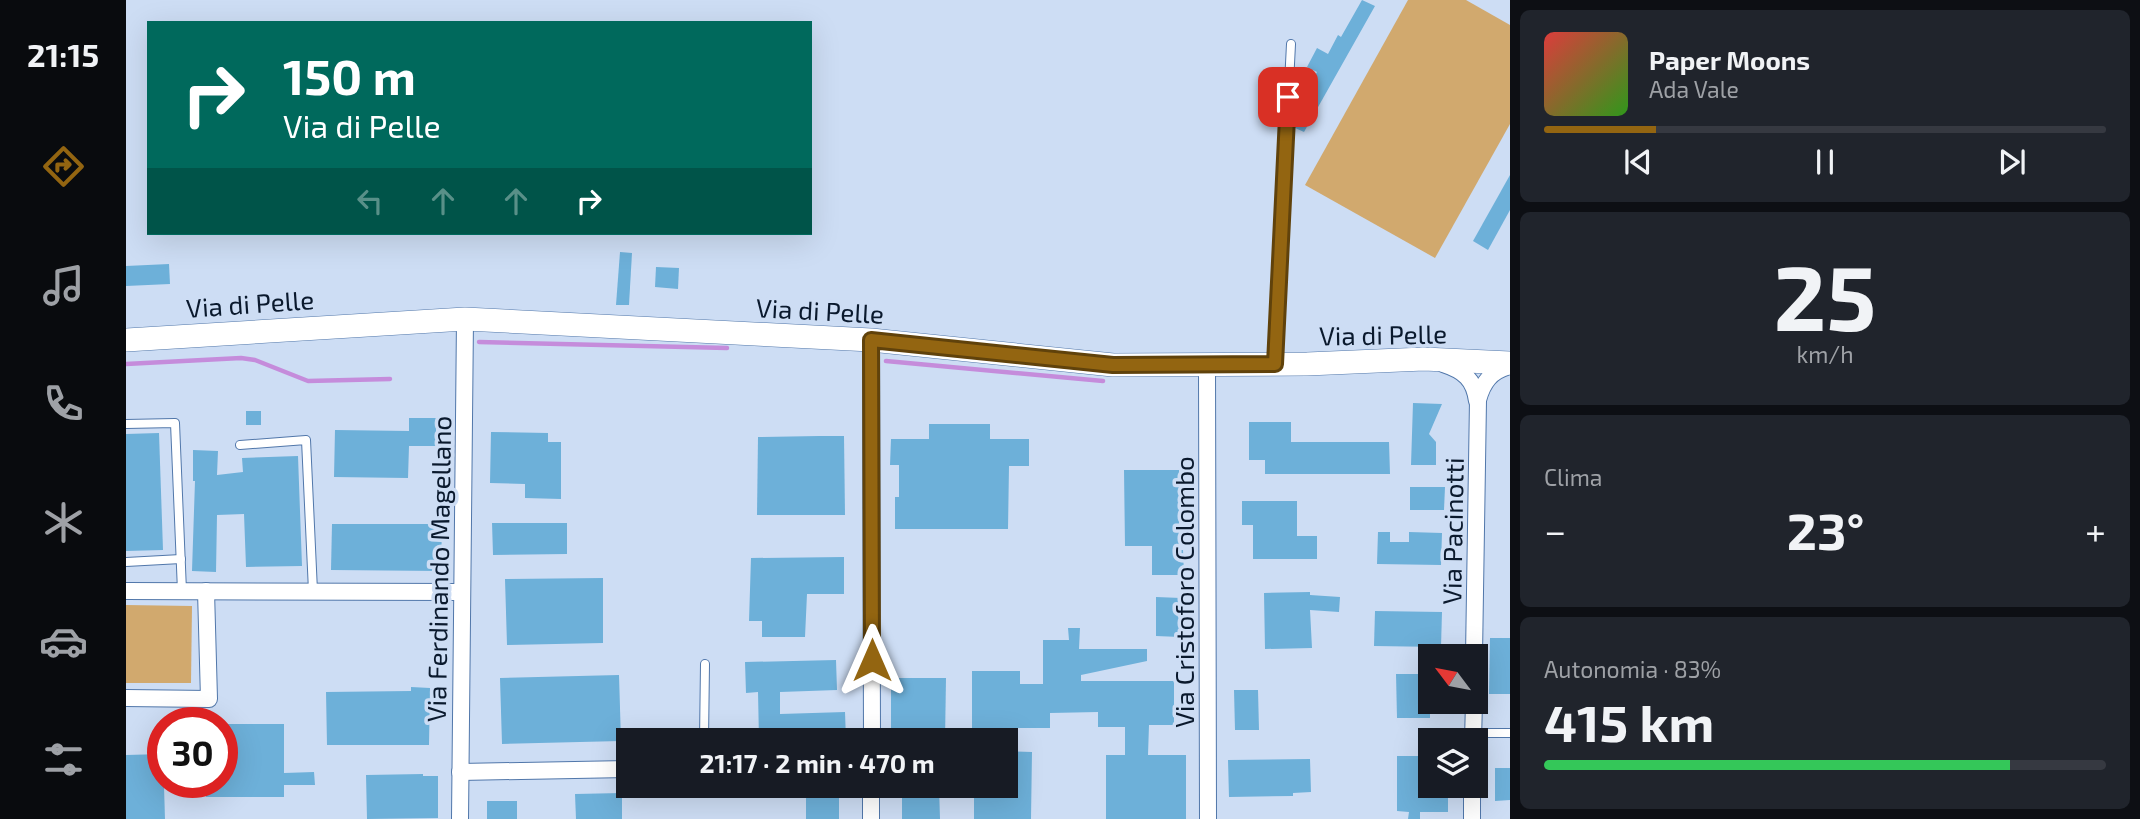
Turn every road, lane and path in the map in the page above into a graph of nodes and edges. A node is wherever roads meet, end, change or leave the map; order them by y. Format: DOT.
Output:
graph roads {
  1 [pos="1291,44"];
  2 [pos="465,319"];
  3 [pos="126,340"];
  4 [pos="871,340"];
  5 [pos="1424,359"];
  6 [pos="1207,364"];
  7 [pos="1275,364"];
  8 [pos="1510,364"];
  9 [pos="1478,407"];
  10 [pos="126,424"];
  11 [pos="240,445"];
  12 [pos="181,559"];
  13 [pos="126,562"];
  14 [pos="126,591"];
  15 [pos="182,591"];
  16 [pos="206,591"];
  17 [pos="313,592"];
  18 [pos="462,592"];
  19 [pos="1474,644"];
  20 [pos="705,664"];
  21 [pos="126,698"];
  22 [pos="704,728"];
  23 [pos="872,728"];
  24 [pos="1510,733"];
  25 [pos="1488,735"];
  26 [pos="616,769"];
  27 [pos="460,772"];
  28 [pos="872,798"];
  29 [pos="1472,798"];
  30 [pos="460,819"];
  31 [pos="871,819"];
  32 [pos="1208,819"];
  33 [pos="1472,819"];
  1 -- 7 [label="lane"];
  2 -- 3 [label="street, Via di Pelle"];
  2 -- 4 [label="street, Via di Pelle"];
  2 -- 18 [label="street, Via Ferdinando Magellano"];
  4 -- 6 [label="street, Via di Pelle"];
  4 -- 23 [label="street"];
  5 -- 7 [label="street, Via di Pelle"];
  5 -- 8 [label="street, Via di Pelle"];
  5 -- 9 [label="street, Via Pacinotti"];
  6 -- 7 [label="street, Via di Pelle"];
  6 -- 32 [label="street, Via Cristoforo Colombo"];
  8 -- 9 [label="street, Via Pacinotti"];
  9 -- 19 [label="street, Via Pacinotti"];
  10 -- 12 [label="lane"];
  11 -- 17 [label="lane"];
  12 -- 13 [label="lane"];
  12 -- 15 [label="lane"];
  14 -- 15 [label="street"];
  15 -- 16 [label="street"];
  16 -- 17 [label="street"];
  16 -- 21 [label="street"];
  17 -- 18 [label="street"];
  18 -- 27 [label="street, Via Ferdinando Magellano"];
  20 -- 22 [label="lane"];
  24 -- 25 [label="lane"];
  26 -- 27 [label="street"];
  27 -- 30 [label="street, Via Ferdinando Magellano"];
  28 -- 31 [label="street"];
  29 -- 33 [label="street"];
}
